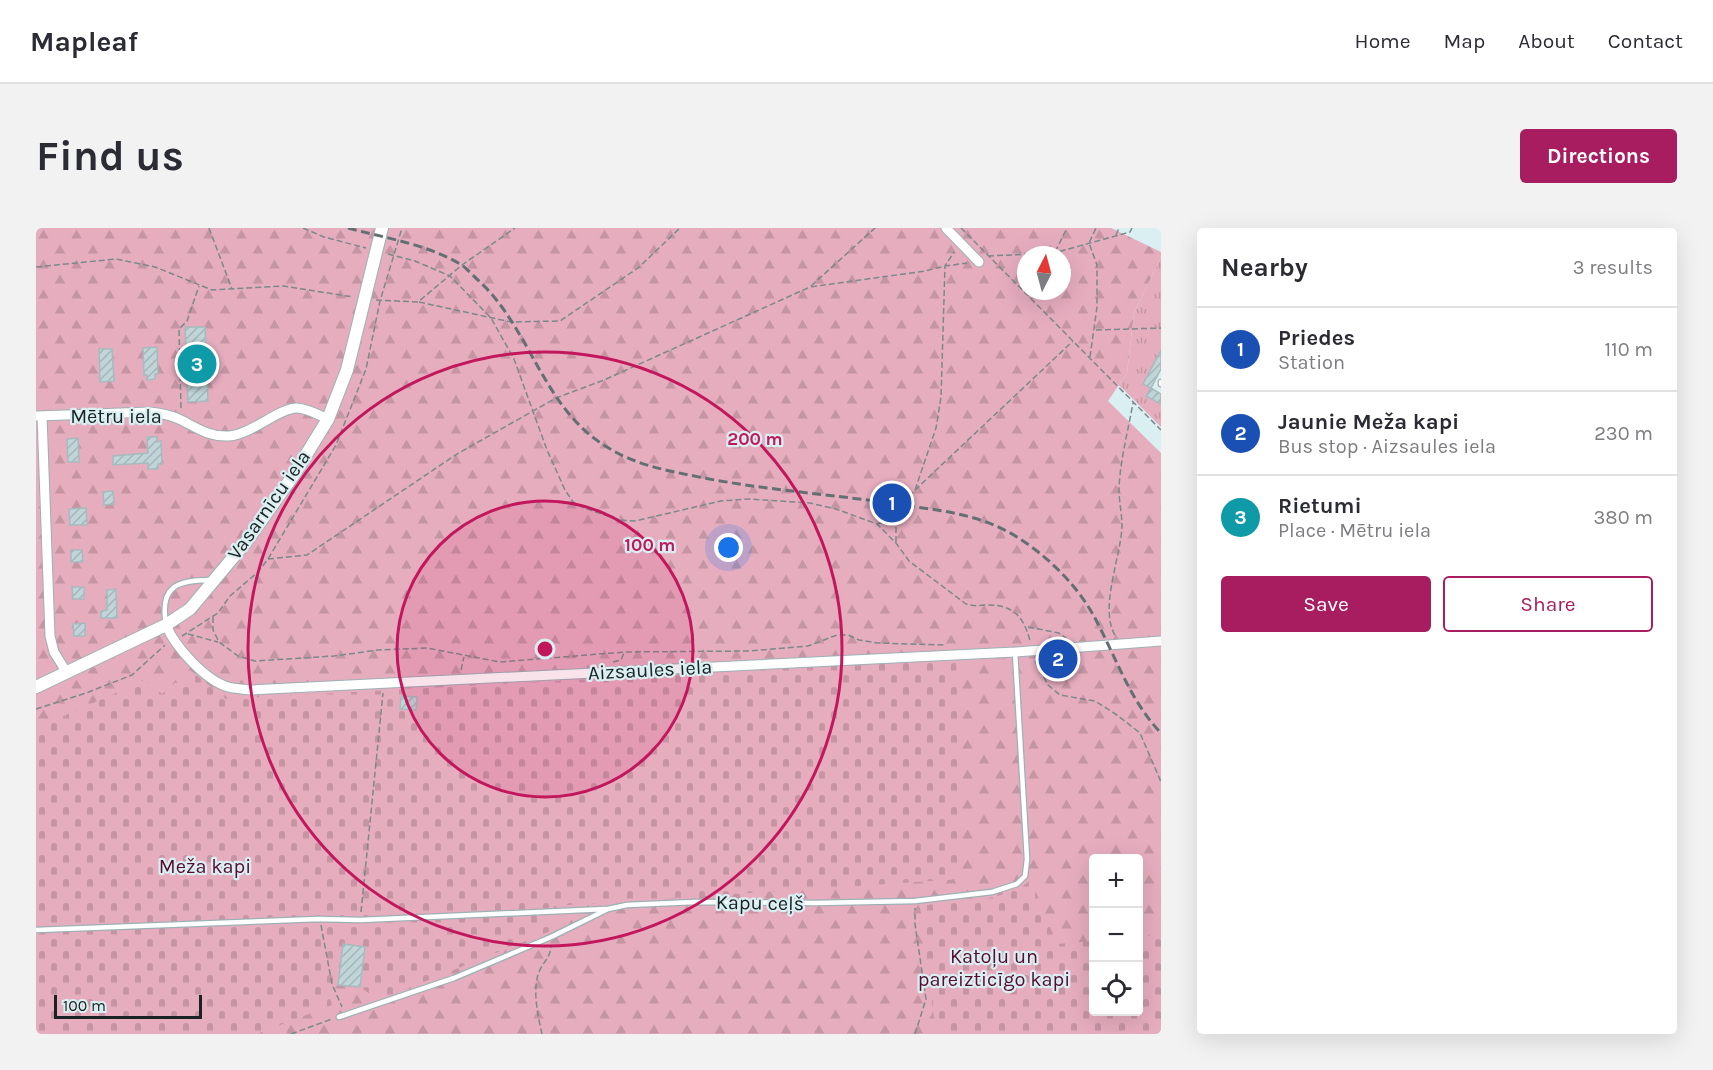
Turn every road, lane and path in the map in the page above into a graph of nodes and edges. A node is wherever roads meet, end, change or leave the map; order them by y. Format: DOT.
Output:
graph roads {
  1 [pos="209,228"];
  2 [pos="303,228"];
  3 [pos="382,228"];
  4 [pos="515,228"];
  5 [pos="680,228"];
  6 [pos="875,228"];
  7 [pos="946,228"];
  8 [pos="961,228"];
  9 [pos="1068,228"];
  10 [pos="1096,228"];
  11 [pos="1118,228"];
  12 [pos="1132,228"];
  13 [pos="1115,236"];
  14 [pos="1089,243"];
  15 [pos="960,244"];
  16 [pos="1058,246"];
  17 [pos="1071,248"];
  18 [pos="377,251"];
  19 [pos="1017,255"];
  20 [pos="989,256"];
  21 [pos="979,262"];
  22 [pos="945,266"];
  23 [pos="36,267"];
  24 [pos="450,276"];
  25 [pos="200,285"];
  26 [pos="810,287"];
  27 [pos="232,289"];
  28 [pos="366,299"];
  29 [pos="418,302"];
  30 [pos="491,318"];
  31 [pos="1161,328"];
  32 [pos="1094,330"];
  33 [pos="1073,341"];
  34 [pos="1090,358"];
  35 [pos="1133,402"];
  36 [pos="533,411"];
  37 [pos="39,416"];
  38 [pos="328,419"];
  39 [pos="181,420"];
  40 [pos="1161,430"];
  41 [pos="915,490"];
  42 [pos="896,518"];
  43 [pos="877,524"];
  44 [pos="896,543"];
  45 [pos="268,559"];
  46 [pos="214,580"];
  47 [pos="213,617"];
  48 [pos="166,625"];
  49 [pos="1027,627"];
  50 [pos="186,634"];
  51 [pos="1116,637"];
  52 [pos="173,640"];
  53 [pos="1069,640"];
  54 [pos="1161,641"];
  55 [pos="219,642"];
  56 [pos="1023,643"];
  57 [pos="950,646"];
  58 [pos="1032,651"];
  59 [pos="1015,652"];
  60 [pos="464,656"];
  61 [pos="67,673"];
  62 [pos="460,679"];
  63 [pos="384,683"];
  64 [pos="36,687"];
  65 [pos="36,709"];
  66 [pos="1161,782"];
  67 [pos="915,901"];
  68 [pos="608,909"];
  69 [pos="319,919"];
  70 [pos="360,920"];
  71 [pos="36,930"];
  72 [pos="551,937"];
  73 [pos="342,1016"];
  74 [pos="291,1034"];
  75 [pos="542,1034"];
  76 [pos="915,1034"];
  1 -- 27 [label="path"];
  2 -- 18 [label="path"];
  3 -- 18 [label="street, Vasarnīcu iela"];
  4 -- 24 [label="path"];
  5 -- 30 [label="path"];
  6 -- 26 [label="path"];
  7 -- 15 [label="street"];
  8 -- 20 [label="path"];
  9 -- 16 [label="path"];
  10 -- 14 [label="path"];
  11 -- 13 [label="path"];
  12 -- 13 [label="path"];
  13 -- 14 [label="path"];
  14 -- 17 [label="path"];
  14 -- 32 [label="path"];
  15 -- 21 [label="street"];
  15 -- 22 [label="path"];
  18 -- 24 [label="path"];
  18 -- 28 [label="street, Vasarnīcu iela"];
  19 -- 20 [label="path"];
  20 -- 33 [label="path"];
  21 -- 22 [label="path"];
  22 -- 26 [label="path"];
  22 -- 41 [label="path"];
  23 -- 25 [label="path"];
  24 -- 29 [label="path"];
  24 -- 30 [label="path"];
  25 -- 27 [label="path"];
  25 -- 39 [label="path"];
  26 -- 36 [label="path"];
  27 -- 28 [label="path"];
  28 -- 29 [label="path"];
  28 -- 38 [label="street, Vasarnīcu iela"];
  29 -- 30 [label="path"];
  30 -- 36 [label="path"];
  31 -- 32 [label="path"];
  32 -- 34 [label="path"];
  33 -- 34 [label="path"];
  33 -- 41 [label="path"];
  34 -- 35 [label="path"];
  35 -- 40 [label="path"];
  35 -- 51 [label="path"];
  36 -- 43 [label="path"];
  36 -- 45 [label="path"];
  37 -- 39 [label="street, Mētru iela"];
  37 -- 61 [label="street"];
  38 -- 39 [label="street, Mētru iela"];
  38 -- 46 [label="street, Vasarnīcu iela"];
  41 -- 42 [label="path"];
  42 -- 43 [label="path"];
  42 -- 44 [label="path"];
  43 -- 44 [label="path"];
  44 -- 49 [label="path"];
  46 -- 48 [label="street, Vasarnīcu iela"];
  46 -- 48 [label="lane"];
  47 -- 55 [label="path"];
  48 -- 52 [label="street, Aizsaules iela"];
  48 -- 61 [label="street, Vasarnīcu iela"];
  49 -- 53 [label="path"];
  49 -- 56 [label="path"];
  50 -- 55 [label="path"];
  52 -- 63 [label="street, Aizsaules iela"];
  52 -- 65 [label="path"];
  54 -- 58 [label="street, Aizsaules iela"];
  55 -- 60 [label="path"];
  57 -- 60 [label="path"];
  58 -- 59 [label="street, Aizsaules iela"];
  58 -- 66 [label="path"];
  59 -- 62 [label="street, Aizsaules iela"];
  59 -- 67 [label="lane, Kapu ceļš"];
  60 -- 62 [label="path"];
  61 -- 64 [label="street, Vasarnīcu iela"];
  62 -- 63 [label="street, Aizsaules iela"];
  63 -- 70 [label="path"];
  67 -- 68 [label="lane, Kapu ceļš"];
  67 -- 76 [label="path"];
  68 -- 70 [label="lane"];
  68 -- 72 [label="lane, Kapu ceļš"];
  69 -- 70 [label="lane"];
  69 -- 71 [label="lane"];
  69 -- 73 [label="path"];
  72 -- 73 [label="lane, Kapu ceļš"];
  72 -- 75 [label="path"];
  73 -- 74 [label="path"];
}
